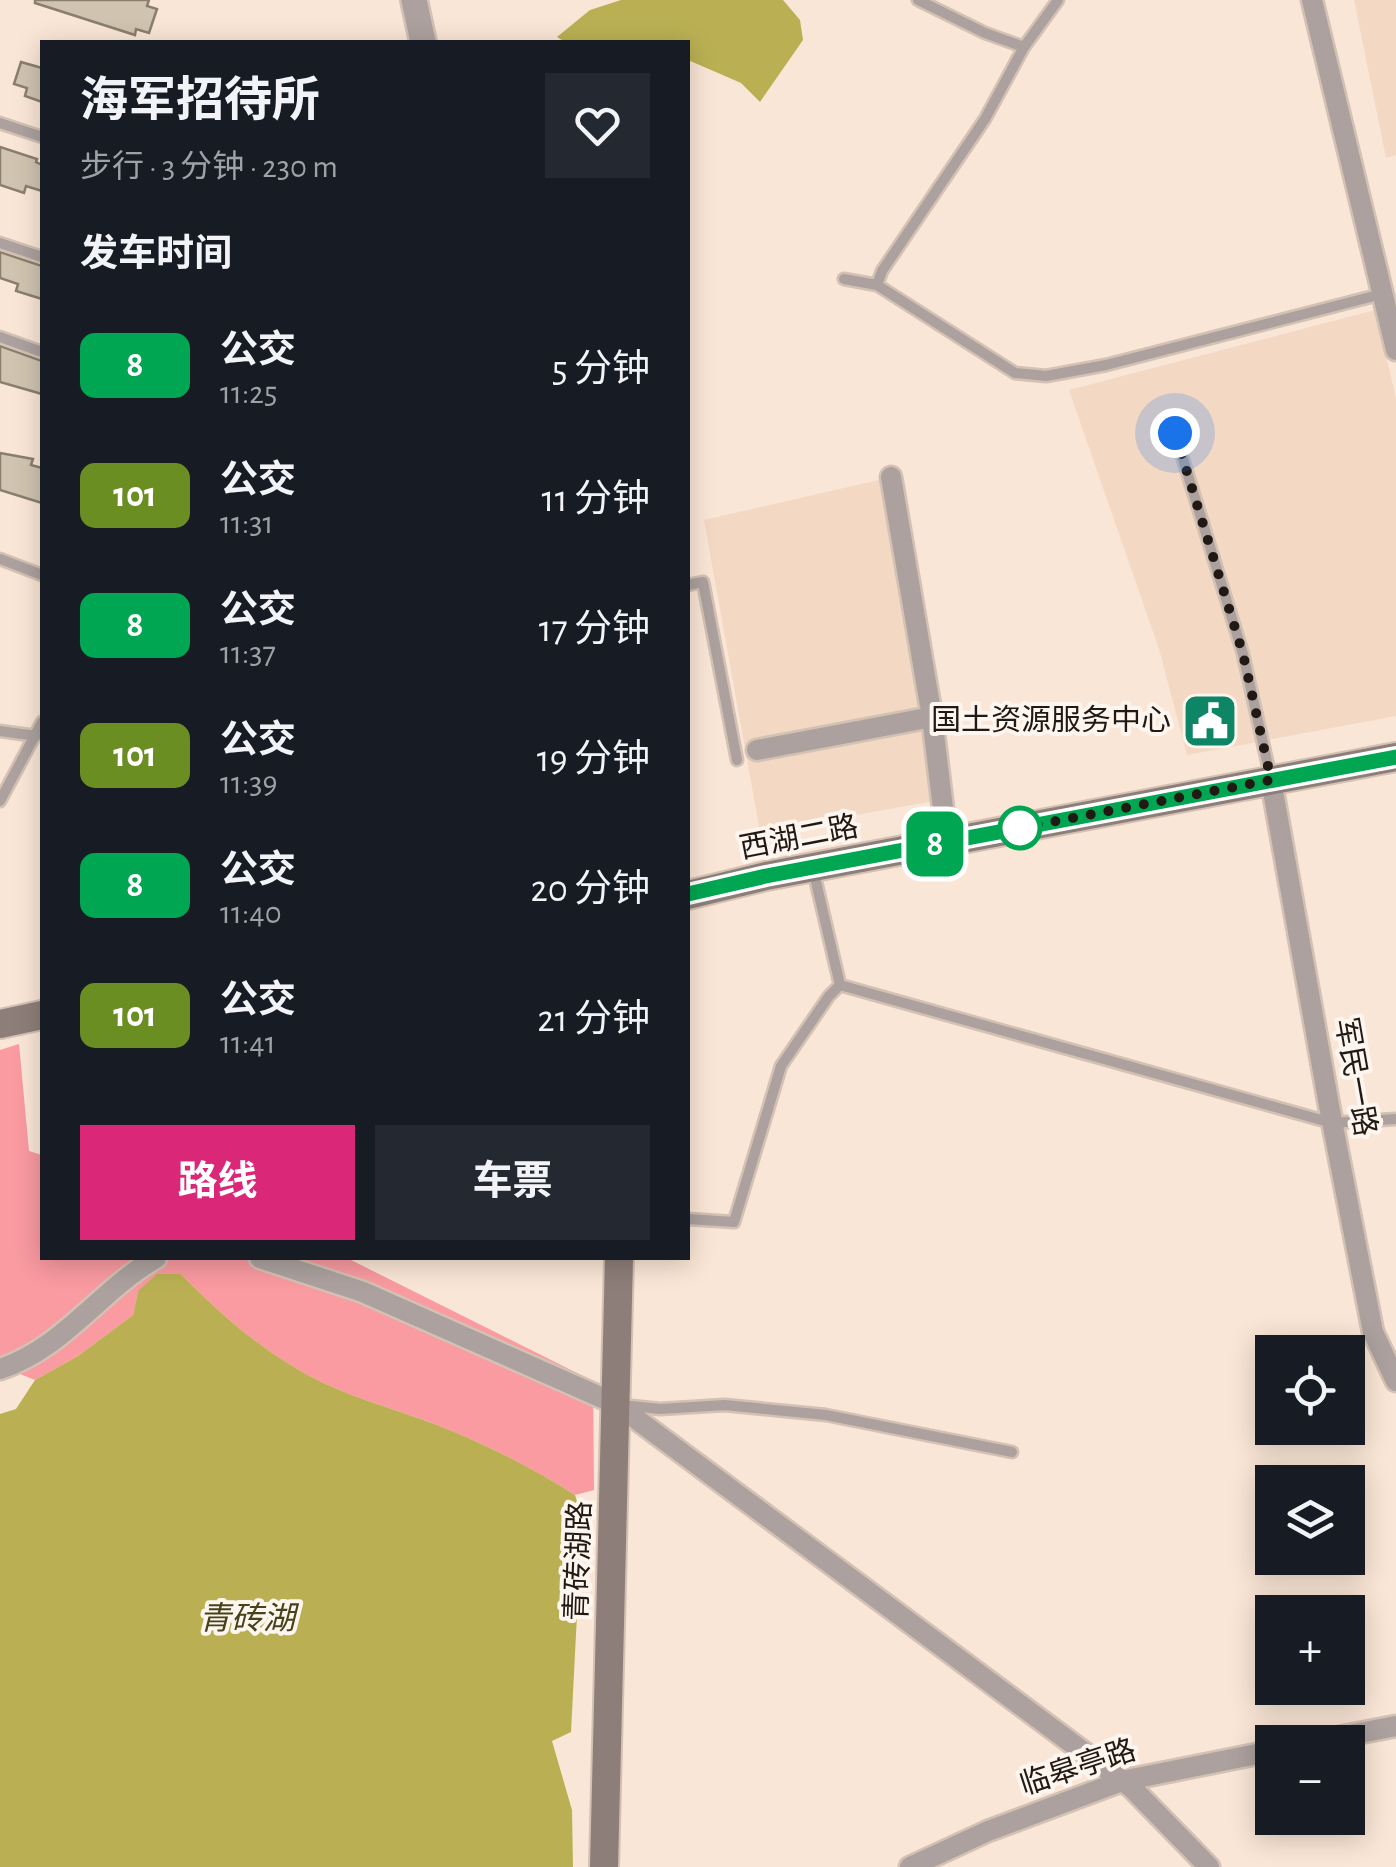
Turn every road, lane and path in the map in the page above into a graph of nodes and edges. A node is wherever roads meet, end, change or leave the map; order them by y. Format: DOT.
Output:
graph roads {
  1 [pos="414,0"];
  2 [pos="918,0"];
  3 [pos="1058,0"];
  4 [pos="1312,0"];
  5 [pos="423,40"];
  6 [pos="1024,47"];
  7 [pos="0,123"];
  8 [pos="40,135"];
  9 [pos="0,243"];
  10 [pos="40,256"];
  11 [pos="844,279"];
  12 [pos="877,285"];
  13 [pos="1382,294"];
  14 [pos="0,338"];
  15 [pos="1396,350"];
  16 [pos="40,351"];
  17 [pos="1175,433"];
  18 [pos="891,478"];
  19 [pos="0,558"];
  20 [pos="40,574"];
  21 [pos="690,585"];
  22 [pos="932,716"];
  23 [pos="40,727"];
  24 [pos="0,731"];
  25 [pos="36,736"];
  26 [pos="757,750"];
  27 [pos="1396,757"];
  28 [pos="737,760"];
  29 [pos="1271,780"];
  30 [pos="0,800"];
  31 [pos="947,842"];
  32 [pos="813,867"];
  33 [pos="690,881"];
  34 [pos="717,888"];
  35 [pos="690,894"];
  36 [pos="690,904"];
  37 [pos="840,984"];
  38 [pos="40,1015"];
  39 [pos="0,1024"];
  40 [pos="1396,1119"];
  41 [pos="1332,1123"];
  42 [pos="690,1219"];
  43 [pos="154,1260"];
  44 [pos="266,1260"];
  45 [pos="618,1260"];
  46 [pos="0,1369"];
  47 [pos="1396,1381"];
  48 [pos="616,1404"];
  49 [pos="1012,1452"];
  50 [pos="1396,1726"];
  51 [pos="1365,1732"];
  52 [pos="1255,1754"];
  53 [pos="1122,1780"];
  54 [pos="604,1867"];
  55 [pos="910,1867"];
  56 [pos="1209,1867"];
  1 -- 5 [label="street"];
  2 -- 6 [label="lane"];
  3 -- 6 [label="lane"];
  4 -- 13 [label="street"];
  6 -- 12 [label="lane"];
  7 -- 8 [label="lane"];
  9 -- 10 [label="lane"];
  11 -- 12 [label="lane"];
  12 -- 13 [label="lane"];
  13 -- 15 [label="street"];
  14 -- 16 [label="lane"];
  17 -- 29 [label="lane"];
  18 -- 22 [label="street"];
  19 -- 20 [label="lane"];
  21 -- 28 [label="lane"];
  22 -- 26 [label="street"];
  22 -- 31 [label="street"];
  23 -- 25 [label="lane"];
  24 -- 25 [label="lane"];
  25 -- 30 [label="lane"];
  27 -- 29 [label="main road, 西湖二路"];
  29 -- 31 [label="main road, 西湖二路"];
  29 -- 41 [label="street, 军民一路"];
  31 -- 32 [label="main road, 西湖二路"];
  32 -- 34 [label="main road, 西湖二路"];
  32 -- 37 [label="lane"];
  33 -- 34 [label="street"];
  34 -- 35 [label="main road, 西湖二路"];
  34 -- 36 [label="main road"];
  37 -- 41 [label="lane"];
  37 -- 42 [label="lane"];
  38 -- 39 [label="main road"];
  40 -- 41 [label="lane"];
  41 -- 47 [label="street, 军民一路"];
  43 -- 46 [label="street"];
  44 -- 48 [label="street"];
  45 -- 48 [label="main road, 青砖湖路"];
  48 -- 49 [label="lane"];
  48 -- 53 [label="street"];
  48 -- 54 [label="main road, 青砖湖路"];
  50 -- 51 [label="street"];
  52 -- 53 [label="street, 临皋亭路"];
  53 -- 55 [label="street, 临皋亭路"];
  53 -- 56 [label="street"];
}
